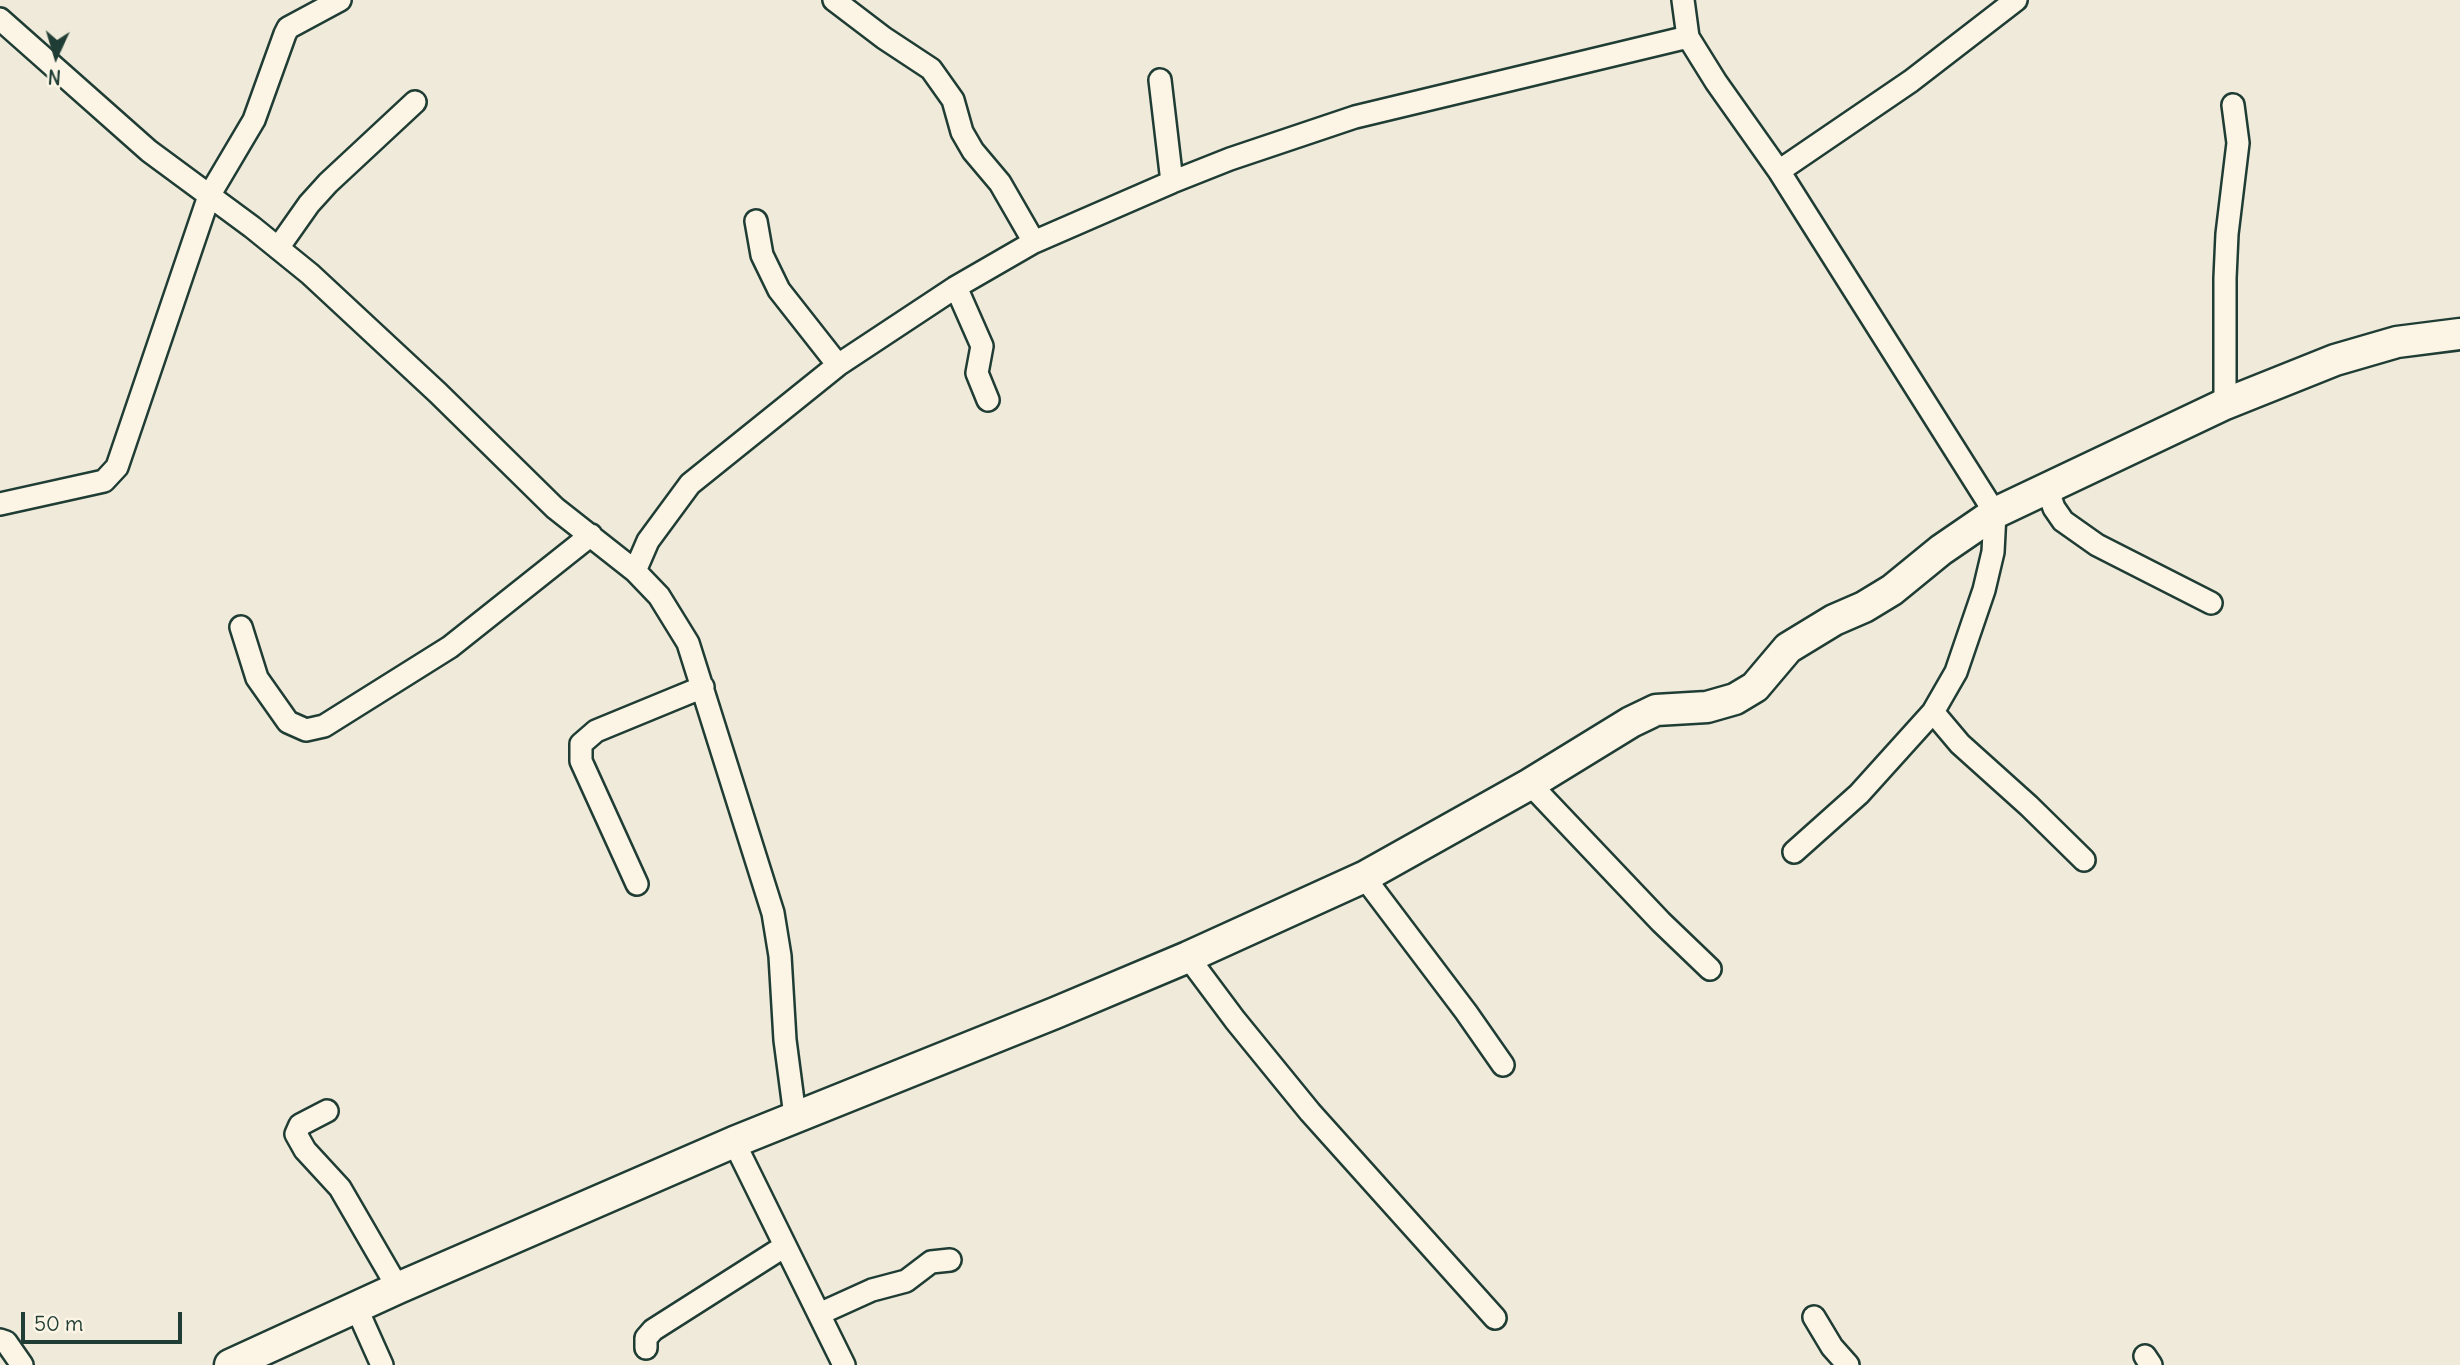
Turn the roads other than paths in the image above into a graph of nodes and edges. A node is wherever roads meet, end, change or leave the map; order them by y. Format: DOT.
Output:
graph roads {
  1 [pos="340,0"];
  2 [pos="834,0"];
  3 [pos="1683,0"];
  4 [pos="2016,0"];
  5 [pos="4,30"];
  6 [pos="1688,37"];
  7 [pos="1160,80"];
  8 [pos="415,102"];
  9 [pos="2233,104"];
  10 [pos="1779,171"];
  11 [pos="1172,181"];
  12 [pos="209,196"];
  13 [pos="756,221"];
  14 [pos="1034,242"];
  15 [pos="278,248"];
  16 [pos="956,287"];
  17 [pos="2460,334"];
  18 [pos="838,365"];
  19 [pos="988,400"];
  20 [pos="2225,404"];
  21 [pos="2047,488"];
  22 [pos="0,504"];
  23 [pos="1996,513"];
  24 [pos="591,536"];
  25 [pos="635,571"];
  26 [pos="2211,603"];
  27 [pos="241,627"];
  28 [pos="703,687"];
  29 [pos="1933,712"];
  30 [pos="1530,784"];
  31 [pos="1794,852"];
  32 [pos="2084,860"];
  33 [pos="1364,877"];
  34 [pos="637,884"];
  35 [pos="1188,957"];
  36 [pos="1710,969"];
  37 [pos="1503,1065"];
  38 [pos="327,1111"];
  39 [pos="795,1116"];
  40 [pos="734,1142"];
  41 [pos="785,1246"];
  42 [pos="950,1260"];
  43 [pos="398,1287"];
  44 [pos="356,1307"];
  45 [pos="819,1314"];
  46 [pos="1814,1317"];
  47 [pos="1495,1318"];
  48 [pos="0,1340"];
  49 [pos="646,1348"];
  50 [pos="22,1365"];
  51 [pos="230,1365"];
  52 [pos="382,1365"];
  53 [pos="844,1365"];
  54 [pos="1848,1365"];
  1 -- 12 [label="street"];
  2 -- 14 [label="street"];
  3 -- 6 [label="street"];
  4 -- 10 [label="street"];
  5 -- 12 [label="street"];
  6 -- 10 [label="street"];
  6 -- 11 [label="street"];
  7 -- 11 [label="street"];
  8 -- 15 [label="street"];
  9 -- 20 [label="street"];
  10 -- 23 [label="street"];
  11 -- 14 [label="street"];
  12 -- 15 [label="street"];
  12 -- 22 [label="street"];
  13 -- 18 [label="street"];
  14 -- 16 [label="street"];
  15 -- 24 [label="street"];
  16 -- 18 [label="street"];
  16 -- 19 [label="street"];
  17 -- 20 [label="street"];
  18 -- 25 [label="street"];
  20 -- 21 [label="street"];
  21 -- 23 [label="street"];
  21 -- 26 [label="street"];
  23 -- 29 [label="street"];
  23 -- 30 [label="street"];
  24 -- 25 [label="street"];
  24 -- 27 [label="street"];
  25 -- 28 [label="street"];
  28 -- 34 [label="street"];
  28 -- 39 [label="street"];
  29 -- 31 [label="street"];
  29 -- 32 [label="street"];
  30 -- 33 [label="street"];
  30 -- 36 [label="street"];
  33 -- 35 [label="street"];
  33 -- 37 [label="street"];
  35 -- 39 [label="street"];
  35 -- 47 [label="street"];
  38 -- 43 [label="street"];
  39 -- 40 [label="street"];
  40 -- 41 [label="street"];
  40 -- 43 [label="street"];
  41 -- 45 [label="street"];
  41 -- 49 [label="street"];
  42 -- 45 [label="street"];
  43 -- 44 [label="street"];
  44 -- 51 [label="street"];
  44 -- 52 [label="street"];
  45 -- 53 [label="street"];
  46 -- 54 [label="street"];
  48 -- 50 [label="street"];
}
